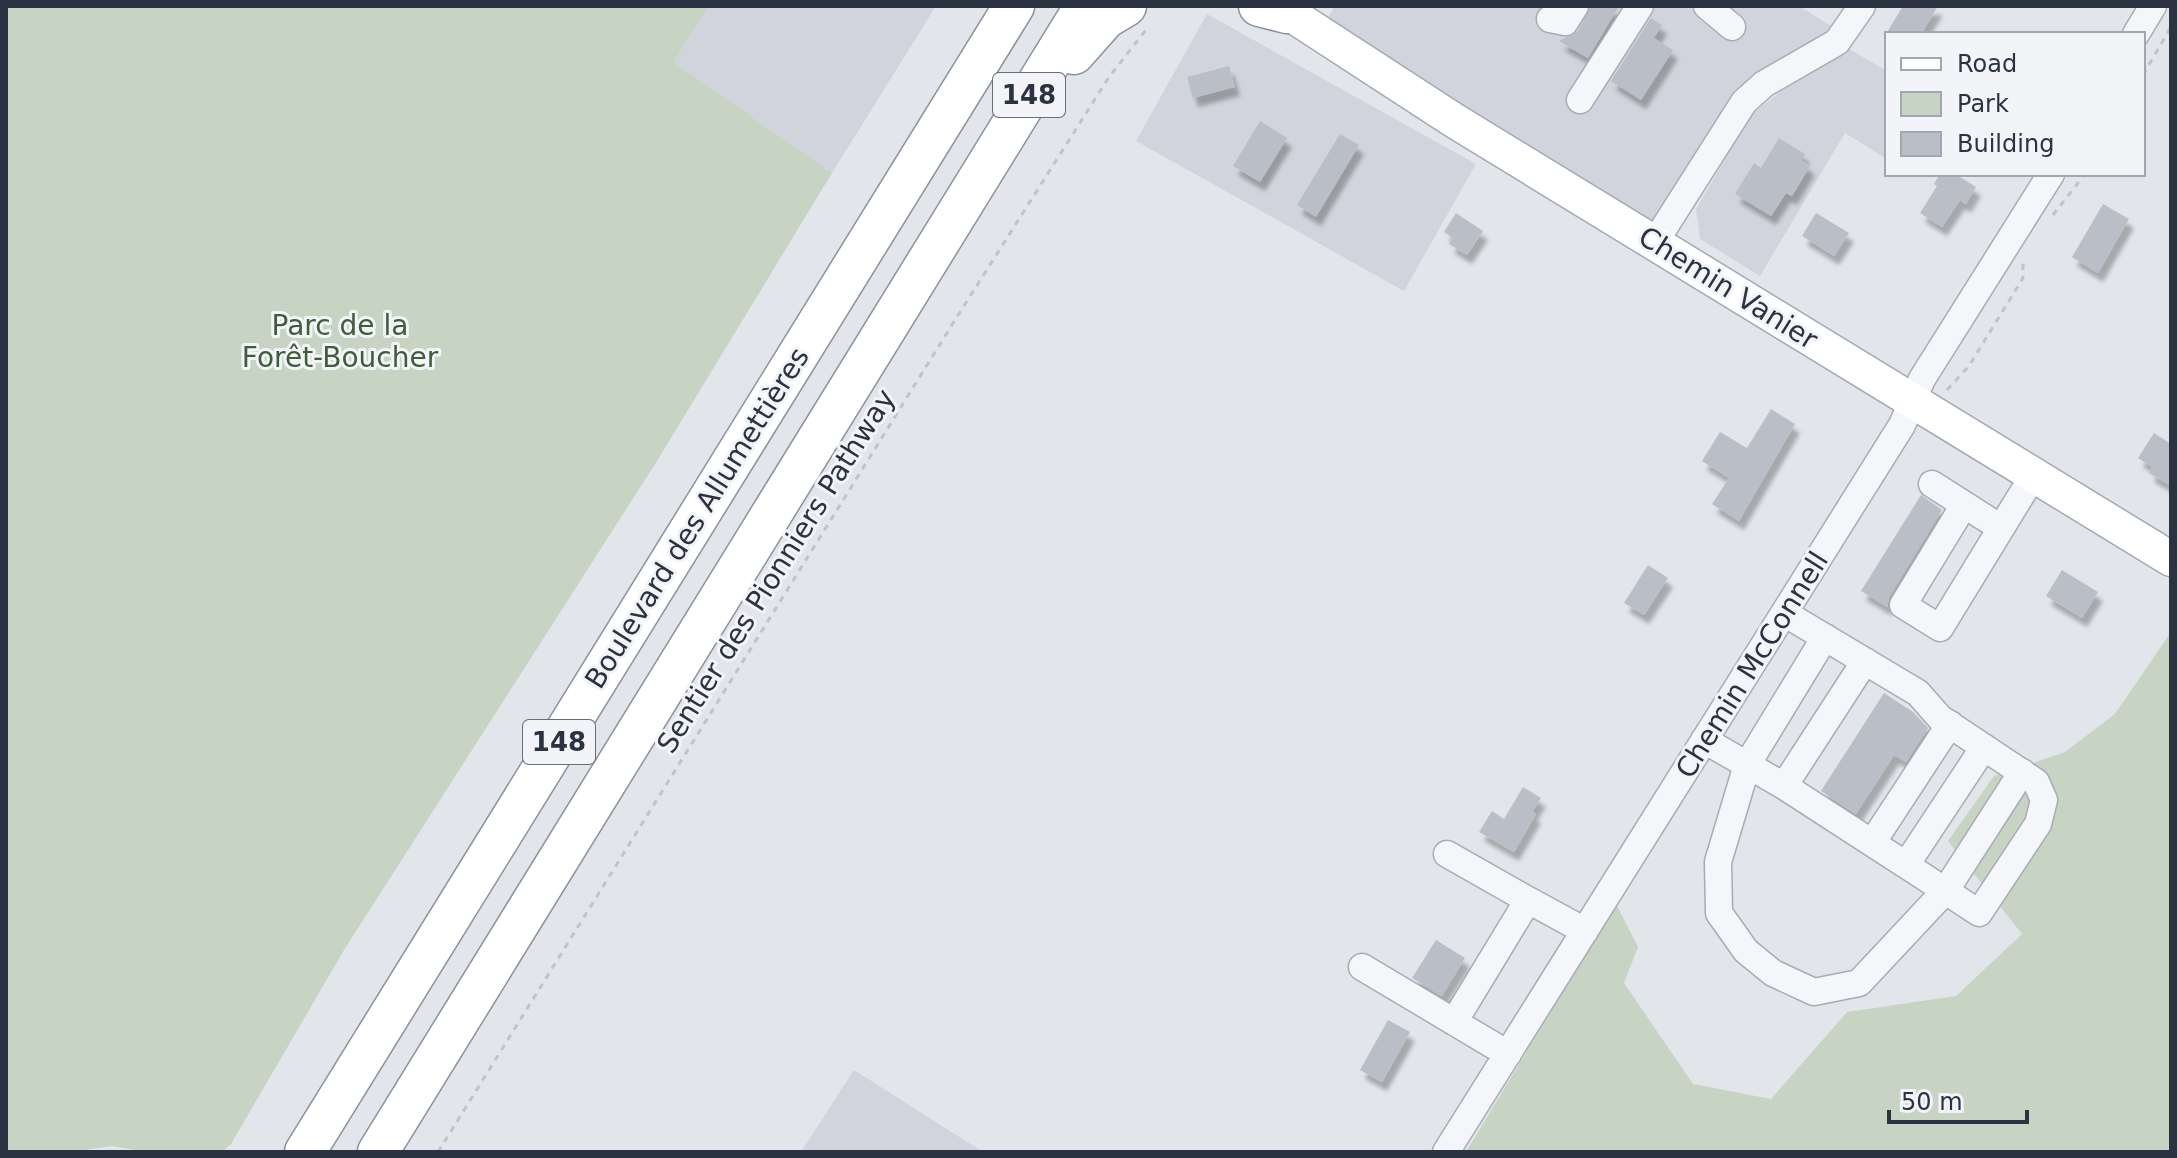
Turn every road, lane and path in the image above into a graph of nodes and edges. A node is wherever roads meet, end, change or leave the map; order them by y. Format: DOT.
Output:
graph roads {
  1 [pos="995,6"];
  2 [pos="1014,6"];
  3 [pos="1085,6"];
  4 [pos="1575,6"];
  5 [pos="1640,6"];
  6 [pos="1707,6"];
  7 [pos="1862,6"];
  8 [pos="2153,6"];
  9 [pos="1275,7"];
  10 [pos="1138,10"];
  11 [pos="1550,19"];
  12 [pos="1732,27"];
  13 [pos="2171,27"];
  14 [pos="2137,32"];
  15 [pos="2145,72"];
  16 [pos="1580,100"];
  17 [pos="927,146"];
  18 [pos="2050,176"];
  19 [pos="2083,176"];
  20 [pos="973,183"];
  21 [pos="2050,219"];
  22 [pos="1655,242"];
  23 [pos="2027,251"];
  24 [pos="1926,398"];
  25 [pos="2033,476"];
  26 [pos="1932,484"];
  27 [pos="1964,505"];
  28 [pos="2001,528"];
  29 [pos="2171,559"];
  30 [pos="1784,613"];
  31 [pos="1825,637"];
  32 [pos="1865,661"];
  33 [pos="1950,724"];
  34 [pos="1704,740"];
  35 [pos="1984,747"];
  36 [pos="1747,765"];
  37 [pos="2022,772"];
  38 [pos="1784,786"];
  39 [pos="1872,843"];
  40 [pos="1447,854"];
  41 [pos="1906,865"];
  42 [pos="1946,890"];
  43 [pos="1528,900"];
  44 [pos="1585,931"];
  45 [pos="1362,967"];
  46 [pos="1454,1022"];
  47 [pos="1508,1054"];
  48 [pos="305,1152"];
  49 [pos="378,1152"];
  50 [pos="438,1152"];
  51 [pos="1446,1152"];
  1 -- 17 [label="highway"];
  2 -- 17 [label="highway, Boulevard des Allumettières / 148"];
  3 -- 20 [label="highway, Boulevard des Allumettières / 148"];
  4 -- 11 [label="street"];
  5 -- 16 [label="street"];
  6 -- 12 [label="street"];
  7 -- 22 [label="street"];
  8 -- 14 [label="street"];
  9 -- 22 [label="main road, Chemin Vanier"];
  10 -- 20 [label="highway"];
  10 -- 50 [label="path, Sentier des Pionniers Pathway"];
  13 -- 15 [label="path"];
  17 -- 48 [label="highway, Boulevard des Allumettières / 148"];
  18 -- 24 [label="street, Chemin McConnell"];
  19 -- 21 [label="path"];
  20 -- 49 [label="highway, Boulevard des Allumettières / 148"];
  22 -- 24 [label="main road, Chemin Vanier"];
  23 -- 24 [label="path"];
  24 -- 25 [label="main road, Chemin Vanier"];
  24 -- 30 [label="street, Chemin McConnell"];
  25 -- 28 [label="street"];
  25 -- 29 [label="main road, Chemin Vanier"];
  26 -- 27 [label="street"];
  27 -- 28 [label="street"];
  27 -- 28 [label="street"];
  30 -- 31 [label="street"];
  30 -- 34 [label="street, Chemin McConnell"];
  31 -- 32 [label="street"];
  31 -- 36 [label="street"];
  32 -- 33 [label="street"];
  32 -- 38 [label="street"];
  33 -- 35 [label="street"];
  33 -- 39 [label="street"];
  34 -- 36 [label="street"];
  34 -- 44 [label="street, Chemin McConnell"];
  35 -- 37 [label="street"];
  35 -- 41 [label="street"];
  36 -- 38 [label="street"];
  36 -- 42 [label="street"];
  37 -- 42 [label="street"];
  37 -- 42 [label="street"];
  38 -- 39 [label="street"];
  39 -- 41 [label="street"];
  40 -- 43 [label="street"];
  41 -- 42 [label="street"];
  43 -- 44 [label="street"];
  43 -- 46 [label="street"];
  44 -- 47 [label="street, Chemin McConnell"];
  45 -- 46 [label="street"];
  46 -- 47 [label="street"];
  47 -- 51 [label="street, Chemin McConnell"];
}
